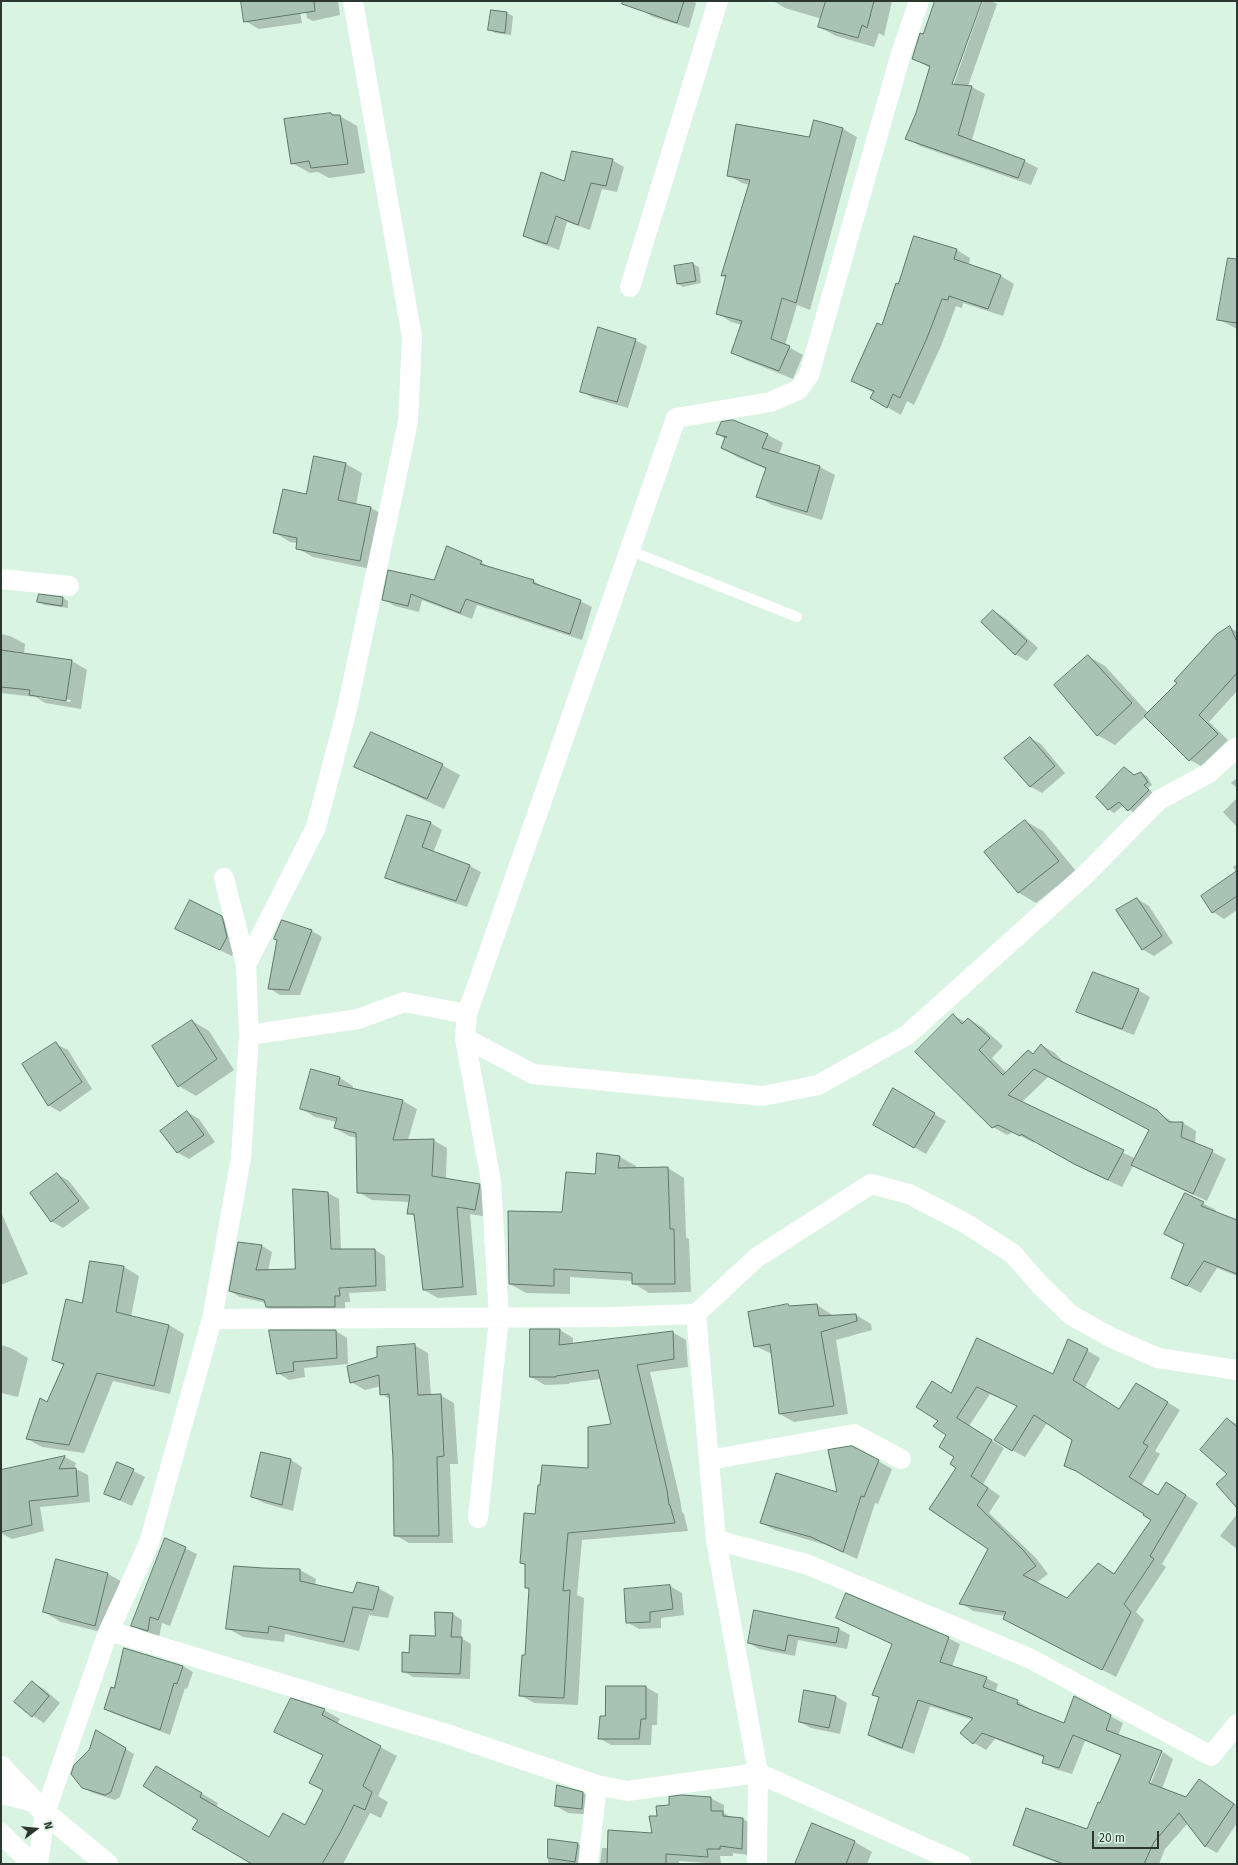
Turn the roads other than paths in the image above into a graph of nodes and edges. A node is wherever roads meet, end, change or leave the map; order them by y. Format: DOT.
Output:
graph roads {
  1 [pos="353,1"];
  2 [pos="718,1"];
  3 [pos="919,1"];
  4 [pos="630,287"];
  5 [pos="631,551"];
  6 [pos="1,579"];
  7 [pos="69,586"];
  8 [pos="797,617"];
  9 [pos="1237,747"];
  10 [pos="224,878"];
  11 [pos="246,965"];
  12 [pos="467,1014"];
  13 [pos="249,1035"];
  14 [pos="465,1038"];
  15 [pos="696,1314"];
  16 [pos="499,1318"];
  17 [pos="212,1319"];
  18 [pos="1237,1370"];
  19 [pos="901,1459"];
  20 [pos="709,1460"];
  21 [pos="478,1518"];
  22 [pos="716,1540"];
  23 [pos="109,1631"];
  24 [pos="1237,1724"];
  25 [pos="1,1767"];
  26 [pos="758,1773"];
  27 [pos="598,1785"];
  28 [pos="1,1794"];
  29 [pos="39,1808"];
  30 [pos="1,1833"];
  31 [pos="32,1864"];
  32 [pos="38,1864"];
  33 [pos="107,1864"];
  34 [pos="588,1864"];
  35 [pos="757,1864"];
  36 [pos="961,1864"];
  1 -- 11 [label="street"];
  2 -- 4 [label="street"];
  3 -- 5 [label="street"];
  5 -- 8 [label="lane"];
  5 -- 12 [label="street"];
  6 -- 7 [label="street"];
  9 -- 14 [label="street"];
  10 -- 11 [label="street"];
  11 -- 13 [label="street"];
  12 -- 13 [label="street"];
  12 -- 14 [label="street"];
  13 -- 17 [label="street"];
  14 -- 16 [label="street"];
  15 -- 16 [label="street"];
  15 -- 18 [label="street"];
  15 -- 20 [label="street"];
  16 -- 17 [label="street"];
  16 -- 21 [label="street"];
  17 -- 23 [label="street"];
  19 -- 20 [label="street"];
  20 -- 22 [label="street"];
  22 -- 24 [label="street"];
  22 -- 26 [label="street"];
  23 -- 27 [label="street"];
  23 -- 29 [label="street"];
  25 -- 29 [label="highway"];
  26 -- 27 [label="street"];
  26 -- 35 [label="street"];
  26 -- 36 [label="street"];
  27 -- 34 [label="street"];
  28 -- 29 [label="street"];
  29 -- 32 [label="street"];
  29 -- 33 [label="highway"];
  30 -- 31 [label="street"];
}
